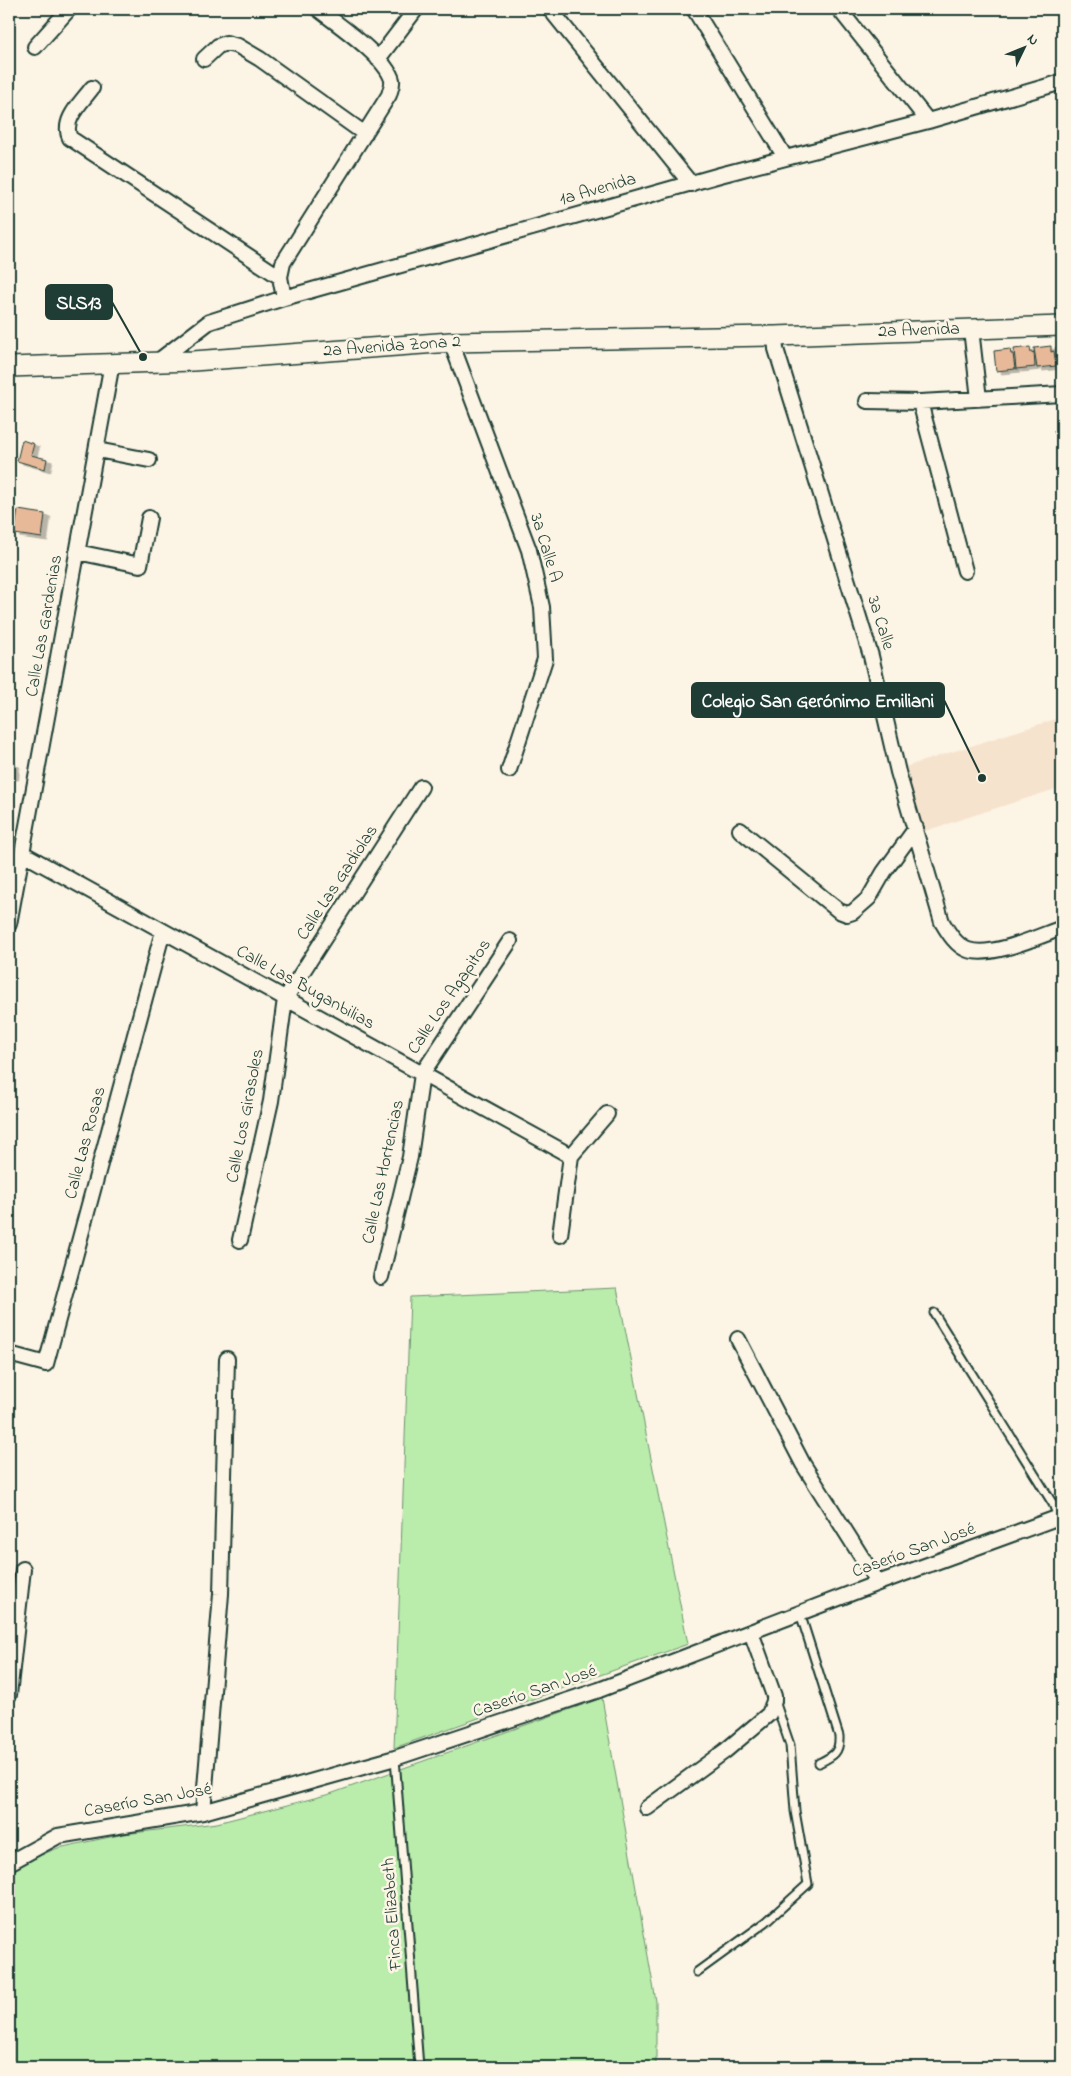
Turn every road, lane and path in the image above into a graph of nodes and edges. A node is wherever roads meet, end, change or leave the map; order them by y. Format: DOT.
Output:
graph roads {
  1 [pos="69,9"];
  2 [pos="318,9"];
  3 [pos="416,9"];
  4 [pos="550,9"];
  5 [pos="694,9"];
  6 [pos="839,9"];
  7 [pos="35,47"];
  8 [pos="204,59"];
  9 [pos="378,59"];
  10 [pos="1062,82"];
  11 [pos="92,88"];
  12 [pos="928,121"];
  13 [pos="365,134"];
  14 [pos="785,157"];
  15 [pos="692,184"];
  16 [pos="280,277"];
  17 [pos="284,298"];
  18 [pos="1062,326"];
  19 [pos="971,329"];
  20 [pos="775,336"];
  21 [pos="451,342"];
  22 [pos="157,362"];
  23 [pos="112,364"];
  24 [pos="9,367"];
  25 [pos="1062,394"];
  26 [pos="979,399"];
  27 [pos="867,401"];
  28 [pos="920,402"];
  29 [pos="97,450"];
  30 [pos="149,460"];
  31 [pos="149,518"];
  32 [pos="77,552"];
  33 [pos="965,572"];
  34 [pos="509,770"];
  35 [pos="421,788"];
  36 [pos="916,828"];
  37 [pos="740,830"];
  38 [pos="22,853"];
  39 [pos="14,871"];
  40 [pos="9,924"];
  41 [pos="1062,928"];
  42 [pos="163,931"];
  43 [pos="510,941"];
  44 [pos="285,999"];
  45 [pos="422,1074"];
  46 [pos="607,1114"];
  47 [pos="571,1156"];
  48 [pos="560,1235"];
  49 [pos="240,1240"];
  50 [pos="381,1277"];
  51 [pos="934,1313"];
  52 [pos="738,1339"];
  53 [pos="9,1354"];
  54 [pos="227,1359"];
  55 [pos="1060,1516"];
  56 [pos="23,1569"];
  57 [pos="878,1584"];
  58 [pos="800,1613"];
  59 [pos="751,1632"];
  60 [pos="9,1696"];
  61 [pos="774,1701"];
  62 [pos="395,1758"];
  63 [pos="820,1763"];
  64 [pos="647,1808"];
  65 [pos="203,1812"];
  66 [pos="9,1863"];
  67 [pos="698,1972"];
  68 [pos="419,2067"];
  1 -- 7 [label="street"];
  2 -- 9 [label="street"];
  3 -- 9 [label="street"];
  4 -- 15 [label="street"];
  5 -- 14 [label="street"];
  6 -- 12 [label="street"];
  8 -- 13 [label="street"];
  9 -- 13 [label="street"];
  10 -- 12 [label="street, 1a Avenida"];
  11 -- 16 [label="street"];
  12 -- 14 [label="street, 1a Avenida"];
  13 -- 16 [label="street"];
  14 -- 15 [label="street, 1a Avenida"];
  15 -- 17 [label="street, 1a Avenida"];
  16 -- 17 [label="street"];
  17 -- 22 [label="street, 1a Avenida"];
  18 -- 19 [label="street, 2a Avenida"];
  19 -- 20 [label="street, 2a Avenida"];
  19 -- 26 [label="street"];
  20 -- 21 [label="street, 2a Avenida Zona 2"];
  20 -- 36 [label="street, 3a Calle"];
  21 -- 22 [label="street, 2a Avenida Zona 2"];
  21 -- 34 [label="street, 3a Calle A"];
  22 -- 23 [label="street, 2a Avenida Zona 2"];
  23 -- 24 [label="street, 2a Avenida Zona 2"];
  23 -- 29 [label="street, Calle Las Gardenias"];
  25 -- 26 [label="street"];
  26 -- 28 [label="street"];
  27 -- 28 [label="street"];
  28 -- 33 [label="street"];
  29 -- 30 [label="street"];
  29 -- 32 [label="street, Calle Las Gardenias"];
  31 -- 32 [label="street"];
  32 -- 38 [label="street, Calle Las Gardenias"];
  35 -- 44 [label="street, Calle Las Gadiolas"];
  36 -- 37 [label="street"];
  36 -- 41 [label="street, 3a Calle"];
  38 -- 39 [label="street, Calle Las Gardenias"];
  38 -- 42 [label="street, Calle Las Buganbilias"];
  39 -- 40 [label="street, Calle Las Gardenias"];
  42 -- 44 [label="street, Calle Las Buganbilias"];
  42 -- 53 [label="street, Calle Las Rosas"];
  43 -- 45 [label="street, Calle Los Agapitos"];
  44 -- 45 [label="street, Calle Las Buganbilias"];
  44 -- 49 [label="street, Calle Los Girasoles"];
  45 -- 47 [label="street, Calle Las Buganbilias"];
  45 -- 50 [label="street, Calle Las Hortencias"];
  46 -- 47 [label="street"];
  47 -- 48 [label="street"];
  51 -- 55 [label="lane"];
  52 -- 57 [label="street"];
  54 -- 65 [label="street"];
  55 -- 57 [label="street, Caserío San José"];
  56 -- 60 [label="street"];
  57 -- 58 [label="street, Caserío San José"];
  58 -- 59 [label="street, Caserío San José"];
  58 -- 63 [label="lane"];
  59 -- 61 [label="street"];
  59 -- 62 [label="street, Caserío San José"];
  61 -- 64 [label="street"];
  61 -- 67 [label="lane"];
  62 -- 65 [label="street, Caserío San José"];
  62 -- 68 [label="lane, Finca Elizabeth"];
  65 -- 66 [label="street, Caserío San José"];
}
